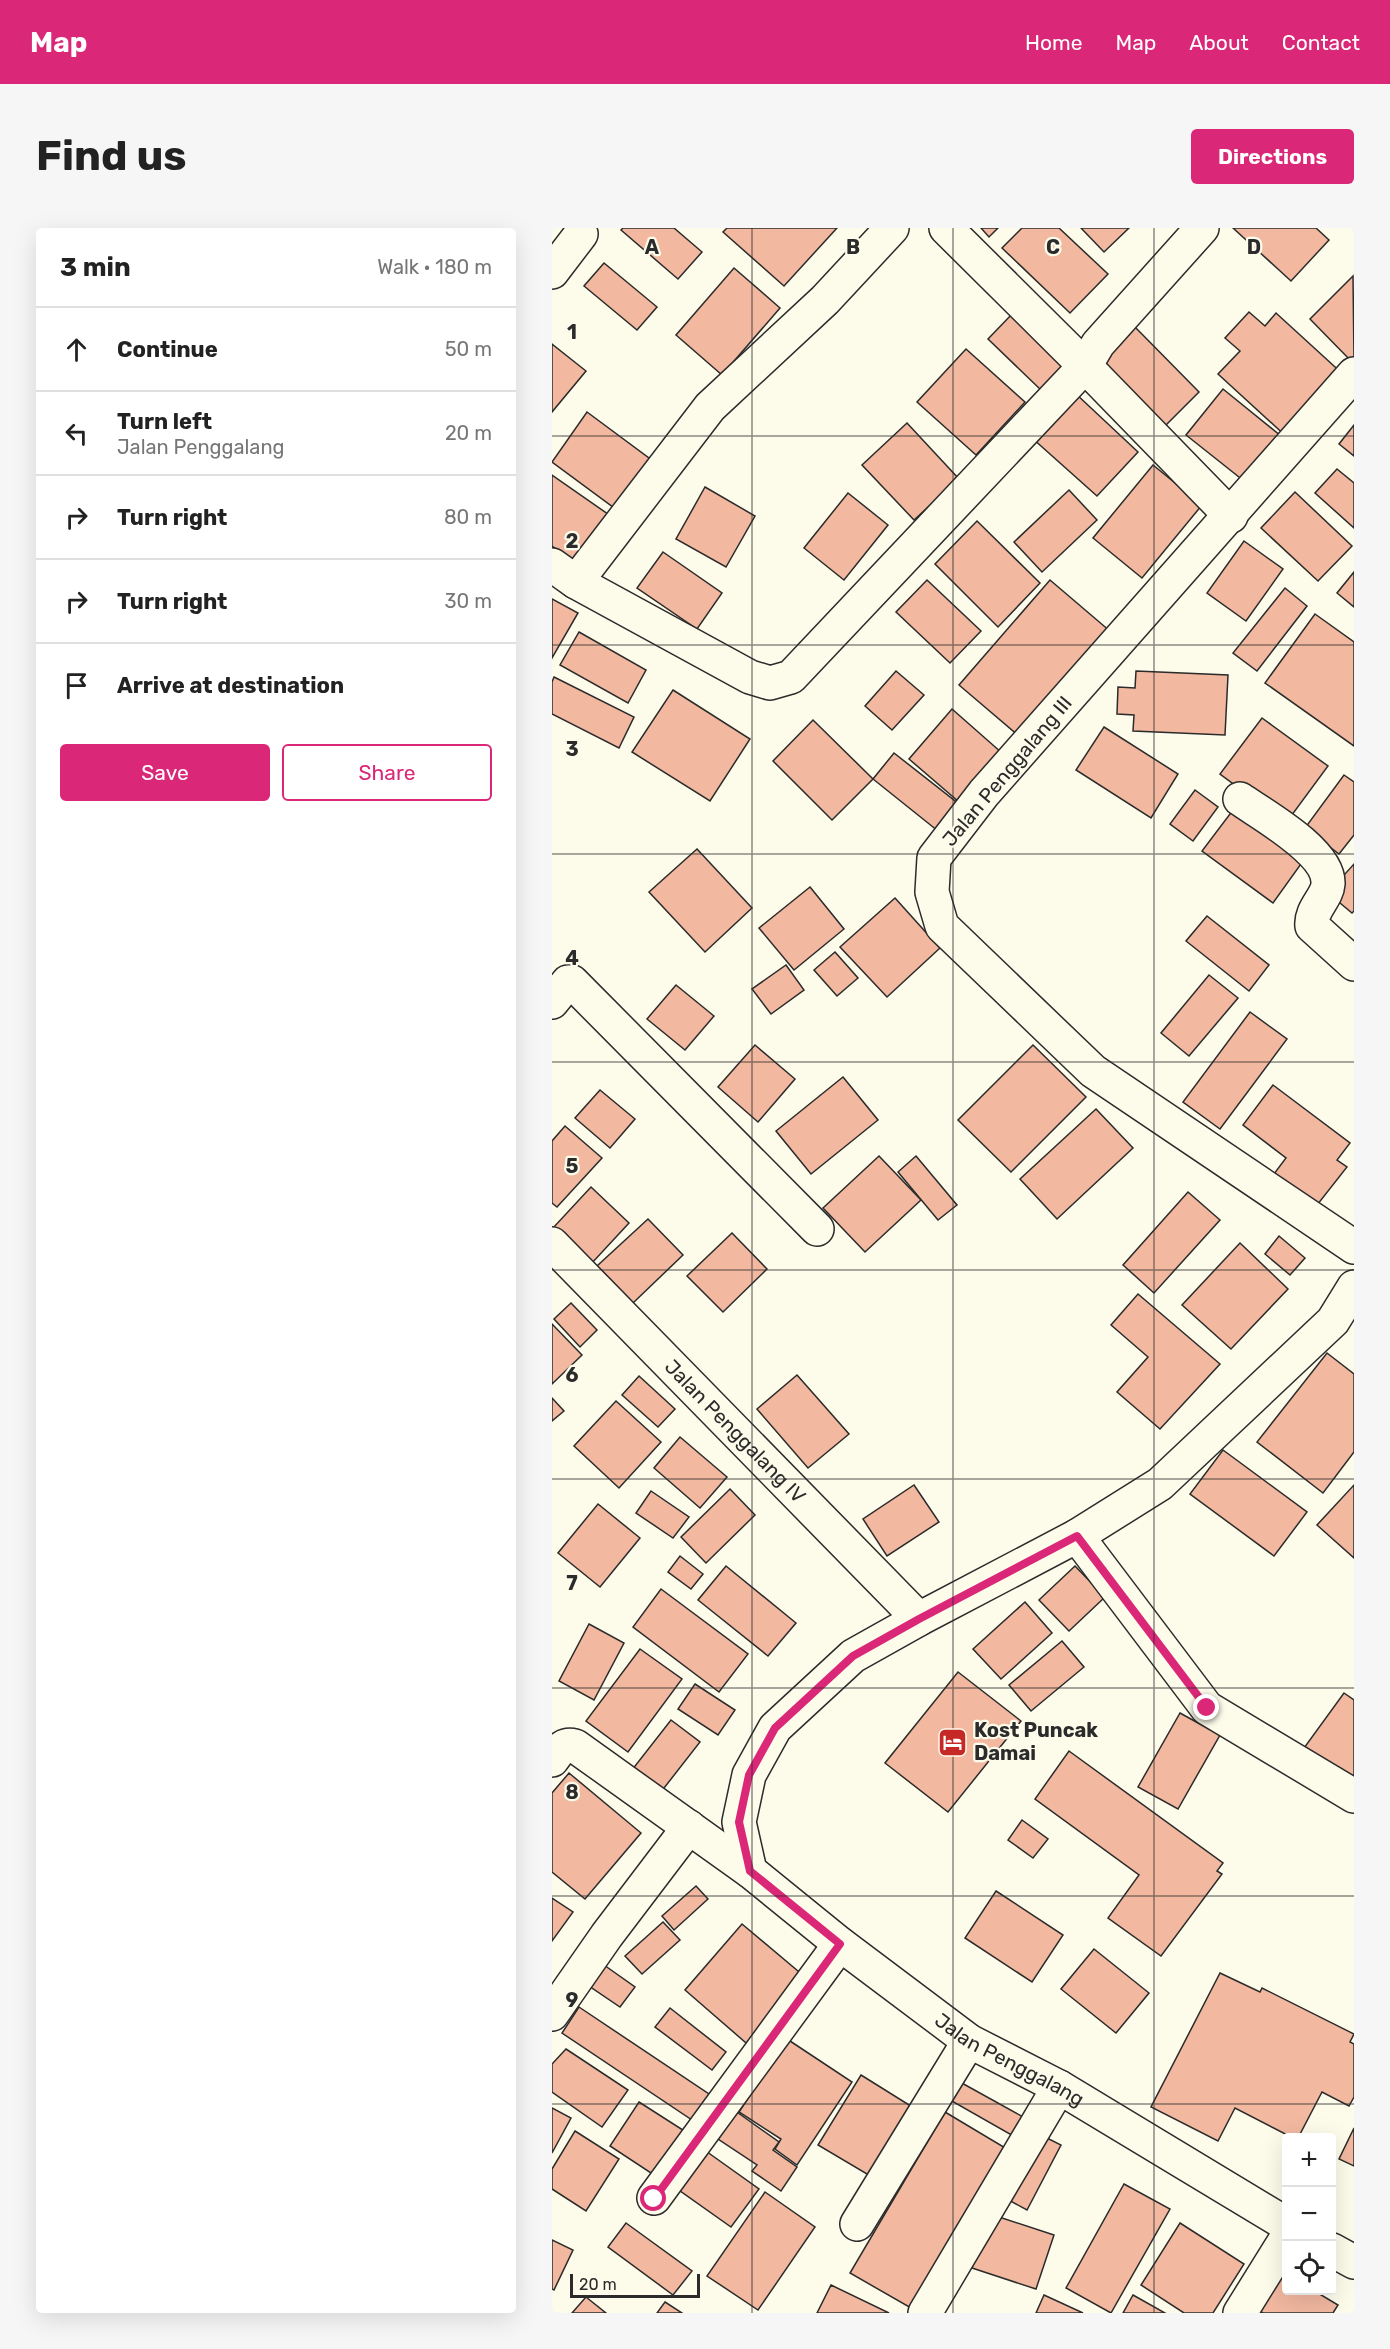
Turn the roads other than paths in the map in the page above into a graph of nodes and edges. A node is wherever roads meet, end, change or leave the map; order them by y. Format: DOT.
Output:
graph roads {
  1 [pos="892,228"];
  2 [pos="946,228"];
  3 [pos="1202,228"];
  4 [pos="581,234"];
  5 [pos="552,272"];
  6 [pos="1085,366"];
  7 [pos="1354,374"];
  8 [pos="1231,516"];
  9 [pos="564,573"];
  10 [pos="1240,799"];
  11 [pos="1354,964"];
  12 [pos="552,1002"];
  13 [pos="817,1229"];
  14 [pos="552,1244"];
  15 [pos="1354,1247"];
  16 [pos="1354,1287"];
  17 [pos="1077,1536"];
  18 [pos="919,1619"];
  19 [pos="552,1760"];
  20 [pos="1354,1796"];
  21 [pos="689,1827"];
  22 [pos="750,1871"];
  23 [pos="840,1944"];
  24 [pos="552,2014"];
  25 [pos="969,2041"];
  26 [pos="1059,2088"];
  27 [pos="654,2199"];
  28 [pos="1282,2221"];
  29 [pos="857,2224"];
  30 [pos="1286,2241"];
  31 [pos="1336,2252"];
  32 [pos="1354,2262"];
  33 [pos="925,2313"];
  34 [pos="1240,2313"];
  1 -- 9 [label="street"];
  2 -- 6 [label="street"];
  3 -- 6 [label="street"];
  4 -- 5 [label="street"];
  6 -- 8 [label="street"];
  6 -- 9 [label="street"];
  7 -- 8 [label="street, Jalan Penggalang III"];
  8 -- 15 [label="street, Jalan Penggalang III"];
  10 -- 11 [label="street"];
  12 -- 13 [label="street"];
  14 -- 18 [label="street, Jalan Penggalang IV"];
  16 -- 17 [label="street"];
  17 -- 18 [label="street"];
  17 -- 20 [label="street"];
  18 -- 22 [label="street"];
  19 -- 21 [label="street, Jalan Penggalang"];
  21 -- 22 [label="street, Jalan Penggalang"];
  21 -- 24 [label="street"];
  22 -- 23 [label="street, Jalan Penggalang"];
  23 -- 25 [label="street, Jalan Penggalang"];
  23 -- 27 [label="street"];
  25 -- 26 [label="street, Jalan Penggalang"];
  25 -- 29 [label="street"];
  26 -- 28 [label="street, Jalan Penggalang"];
  26 -- 33 [label="street"];
  30 -- 34 [label="street"];
  31 -- 32 [label="street"];
}
